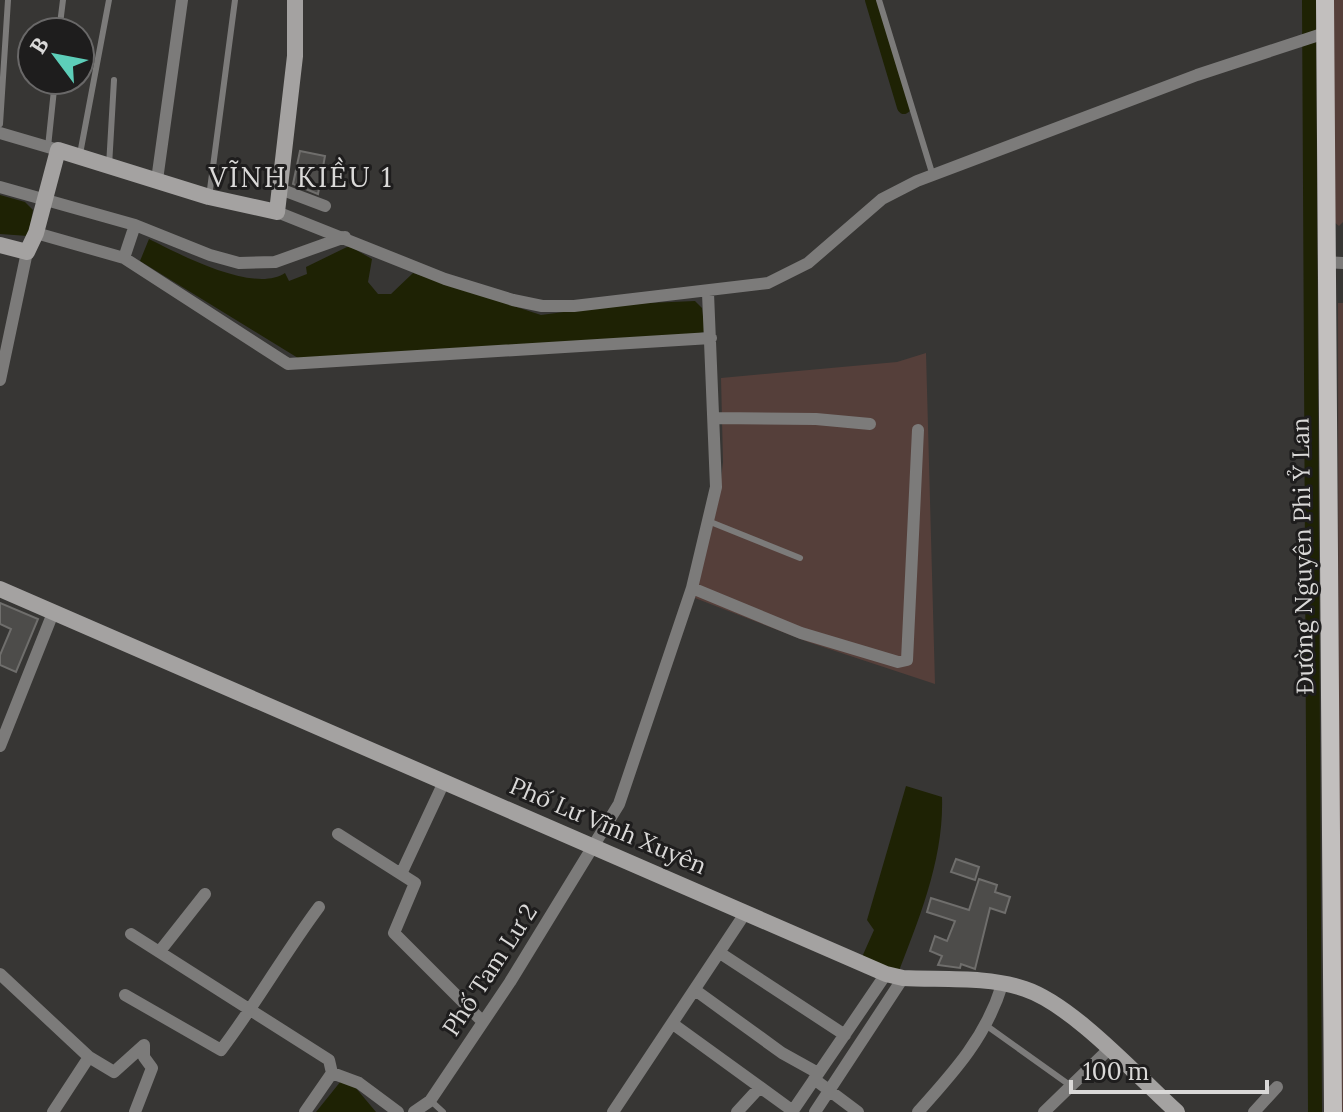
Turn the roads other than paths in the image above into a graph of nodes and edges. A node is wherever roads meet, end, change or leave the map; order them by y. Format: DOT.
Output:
graph roads {
  1 [pos="8,0"];
  2 [pos="109,0"];
  3 [pos="182,0"];
  4 [pos="235,0"];
  5 [pos="295,0"];
  6 [pos="879,0"];
  7 [pos="1325,0"];
  8 [pos="1314,36"];
  9 [pos="114,80"];
  10 [pos="55,96"];
  11 [pos="0,124"];
  12 [pos="0,133"];
  13 [pos="53,149"];
  14 [pos="79,157"];
  15 [pos="109,166"];
  16 [pos="933,177"];
  17 [pos="157,180"];
  18 [pos="0,187"];
  19 [pos="280,189"];
  20 [pos="209,197"];
  21 [pos="46,199"];
  22 [pos="325,206"];
  23 [pos="277,212"];
  24 [pos="135,225"];
  25 [pos="37,230"];
  26 [pos="345,237"];
  27 [pos="0,245"];
  28 [pos="27,252"];
  29 [pos="124,258"];
  30 [pos="1334,263"];
  31 [pos="708,293"];
  32 [pos="711,332"];
  33 [pos="0,380"];
  34 [pos="714,418"];
  35 [pos="870,424"];
  36 [pos="918,430"];
  37 [pos="708,521"];
  38 [pos="800,558"];
  39 [pos="692,588"];
  40 [pos="0,589"];
  41 [pos="53,613"];
  42 [pos="0,746"];
  43 [pos="444,782"];
  44 [pos="338,834"];
  45 [pos="596,846"];
  46 [pos="401,874"];
  47 [pos="205,894"];
  48 [pos="319,907"];
  49 [pos="746,912"];
  50 [pos="131,934"];
  51 [pos="160,951"];
  52 [pos="720,953"];
  53 [pos="0,974"];
  54 [pos="894,976"];
  55 [pos="1002,985"];
  56 [pos="695,990"];
  57 [pos="125,995"];
  58 [pos="250,1012"];
  59 [pos="483,1022"];
  60 [pos="673,1024"];
  61 [pos="987,1026"];
  62 [pos="845,1035"];
  63 [pos="1108,1050"];
  64 [pos="89,1057"];
  65 [pos="332,1073"];
  66 [pos="816,1076"];
  67 [pos="1071,1086"];
  68 [pos="760,1087"];
  69 [pos="1277,1087"];
  70 [pos="830,1090"];
  71 [pos="430,1101"];
  72 [pos="793,1111"];
  73 [pos="53,1112"];
  74 [pos="135,1112"];
  75 [pos="305,1112"];
  76 [pos="398,1112"];
  77 [pos="414,1112"];
  78 [pos="443,1112"];
  79 [pos="613,1112"];
  80 [pos="737,1112"];
  81 [pos="815,1112"];
  82 [pos="858,1112"];
  83 [pos="918,1112"];
  84 [pos="1044,1112"];
  85 [pos="1177,1112"];
  86 [pos="1254,1112"];
  87 [pos="1333,1112"];
  1 -- 11 [label="lane"];
  2 -- 14 [label="lane"];
  3 -- 17 [label="street"];
  4 -- 20 [label="lane"];
  5 -- 19 [label="street"];
  6 -- 16 [label="lane"];
  7 -- 8 [label="main road, Đường Nguyên Phi Ỷ Lan"];
  8 -- 16 [label="street"];
  8 -- 30 [label="main road, Đường Nguyên Phi Ỷ Lan"];
  9 -- 15 [label="lane"];
  10 -- 13 [label="lane"];
  12 -- 13 [label="street"];
  13 -- 14 [label="street"];
  13 -- 21 [label="street"];
  14 -- 15 [label="street"];
  15 -- 17 [label="street"];
  16 -- 31 [label="street"];
  17 -- 20 [label="street"];
  18 -- 21 [label="street"];
  19 -- 22 [label="street"];
  19 -- 23 [label="street"];
  20 -- 23 [label="street"];
  21 -- 24 [label="street"];
  21 -- 25 [label="street"];
  23 -- 26 [label="street"];
  24 -- 26 [label="street"];
  24 -- 29 [label="street"];
  25 -- 28 [label="street"];
  25 -- 29 [label="street"];
  26 -- 31 [label="street"];
  27 -- 28 [label="street"];
  28 -- 33 [label="street"];
  29 -- 32 [label="street"];
  30 -- 87 [label="main road, Đường Nguyên Phi Ỷ Lan"];
  31 -- 32 [label="street, Phố Tam Lư 2"];
  32 -- 34 [label="street, Phố Tam Lư 2"];
  34 -- 35 [label="street"];
  34 -- 37 [label="street, Phố Tam Lư 2"];
  36 -- 39 [label="street"];
  37 -- 38 [label="lane"];
  37 -- 39 [label="street, Phố Tam Lư 2"];
  39 -- 45 [label="street, Phố Tam Lư 2"];
  40 -- 41 [label="street, Phố Lư Vĩnh Xuyên"];
  41 -- 42 [label="street"];
  41 -- 43 [label="street, Phố Lư Vĩnh Xuyên"];
  43 -- 45 [label="street, Phố Lư Vĩnh Xuyên"];
  43 -- 46 [label="street"];
  44 -- 46 [label="street"];
  45 -- 49 [label="street, Phố Lư Vĩnh Xuyên"];
  45 -- 59 [label="street, Phố Tam Lư 2"];
  46 -- 59 [label="street"];
  47 -- 51 [label="street"];
  48 -- 58 [label="street"];
  49 -- 52 [label="street"];
  49 -- 54 [label="street, Phố Lư Vĩnh Xuyên"];
  50 -- 51 [label="street"];
  51 -- 58 [label="street"];
  52 -- 56 [label="street"];
  52 -- 62 [label="street"];
  53 -- 64 [label="street"];
  54 -- 55 [label="street, Phố Lư Vĩnh Xuyên"];
  54 -- 62 [label="street"];
  54 -- 70 [label="street"];
  55 -- 61 [label="street"];
  55 -- 63 [label="street, Phố Lư Vĩnh Xuyên"];
  56 -- 60 [label="street"];
  56 -- 66 [label="street"];
  57 -- 58 [label="street"];
  58 -- 65 [label="street"];
  59 -- 71 [label="street, Phố Tam Lư 2"];
  60 -- 68 [label="street"];
  60 -- 79 [label="street"];
  61 -- 67 [label="lane"];
  61 -- 83 [label="street"];
  62 -- 66 [label="street"];
  63 -- 67 [label="street"];
  63 -- 85 [label="street, Phố Lư Vĩnh Xuyên"];
  64 -- 73 [label="street"];
  64 -- 74 [label="street"];
  65 -- 75 [label="street"];
  65 -- 76 [label="street"];
  66 -- 70 [label="street"];
  66 -- 72 [label="street"];
  67 -- 84 [label="street"];
  68 -- 72 [label="street"];
  68 -- 80 [label="street"];
  69 -- 86 [label="street"];
  70 -- 81 [label="street"];
  70 -- 82 [label="street"];
  71 -- 77 [label="street, Phố Tam Lư 2"];
  71 -- 78 [label="lane"];
}
